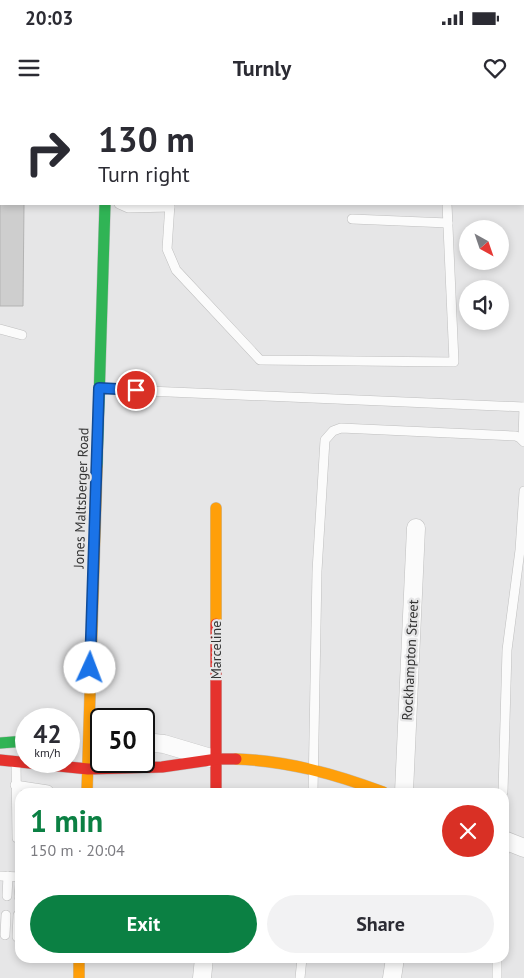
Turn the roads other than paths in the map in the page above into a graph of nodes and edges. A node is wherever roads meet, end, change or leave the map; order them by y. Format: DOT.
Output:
graph roads {
  1 [pos="105,205"];
  2 [pos="121,205"];
  3 [pos="170,205"];
  4 [pos="447,205"];
  5 [pos="352,219"];
  6 [pos="448,223"];
  7 [pos="0,329"];
  8 [pos="22,334"];
  9 [pos="99,388"];
  10 [pos="524,407"];
  11 [pos="523,441"];
  12 [pos="524,491"];
  13 [pos="216,508"];
  14 [pos="416,528"];
  15 [pos="89,739"];
  16 [pos="15,742"];
  17 [pos="155,743"];
  18 [pos="0,744"];
  19 [pos="217,759"];
  20 [pos="0,760"];
  21 [pos="15,762"];
  22 [pos="80,767"];
  23 [pos="88,768"];
  24 [pos="313,769"];
  25 [pos="16,773"];
  26 [pos="15,785"];
  27 [pos="15,788"];
  28 [pos="35,788"];
  29 [pos="87,788"];
  30 [pos="216,788"];
  31 [pos="313,788"];
  32 [pos="373,788"];
  33 [pos="404,788"];
  34 [pos="503,788"];
  35 [pos="509,846"];
  36 [pos="524,848"];
  37 [pos="4,876"];
  38 [pos="7,896"];
  39 [pos="6,915"];
  40 [pos="2,935"];
  41 [pos="15,937"];
  42 [pos="80,963"];
  43 [pos="204,963"];
  44 [pos="302,963"];
  45 [pos="394,963"];
  46 [pos="496,963"];
  47 [pos="79,978"];
  48 [pos="202,978"];
  49 [pos="300,978"];
  50 [pos="392,978"];
  51 [pos="497,978"];
  1 -- 9 [label="street, Jones Maltsberger Road"];
  2 -- 3 [label="lane"];
  3 -- 6 [label="lane"];
  4 -- 6 [label="lane"];
  5 -- 6 [label="lane"];
  7 -- 8 [label="lane"];
  9 -- 10 [label="lane"];
  9 -- 15 [label="street, Jones Maltsberger Road"];
  10 -- 11 [label="lane"];
  11 -- 24 [label="lane"];
  12 -- 34 [label="lane"];
  13 -- 19 [label="street, Marceline"];
  14 -- 33 [label="street, Rockhampton Street"];
  15 -- 23 [label="street, Jones Maltsberger Road"];
  16 -- 18 [label="street"];
  17 -- 19 [label="street"];
  19 -- 23 [label="street"];
  19 -- 24 [label="street"];
  19 -- 30 [label="street, Marceline"];
  20 -- 21 [label="street"];
  22 -- 23 [label="street"];
  23 -- 29 [label="street, Jones Maltsberger Road"];
  24 -- 31 [label="lane"];
  24 -- 32 [label="street"];
  25 -- 26 [label="lane"];
  26 -- 27 [label="lane"];
  26 -- 28 [label="lane"];
  35 -- 36 [label="street"];
  37 -- 38 [label="lane"];
  39 -- 40 [label="lane"];
  40 -- 41 [label="lane"];
  42 -- 47 [label="street"];
  43 -- 48 [label="street"];
  44 -- 49 [label="lane"];
  45 -- 50 [label="street"];
  46 -- 51 [label="lane"];
}
